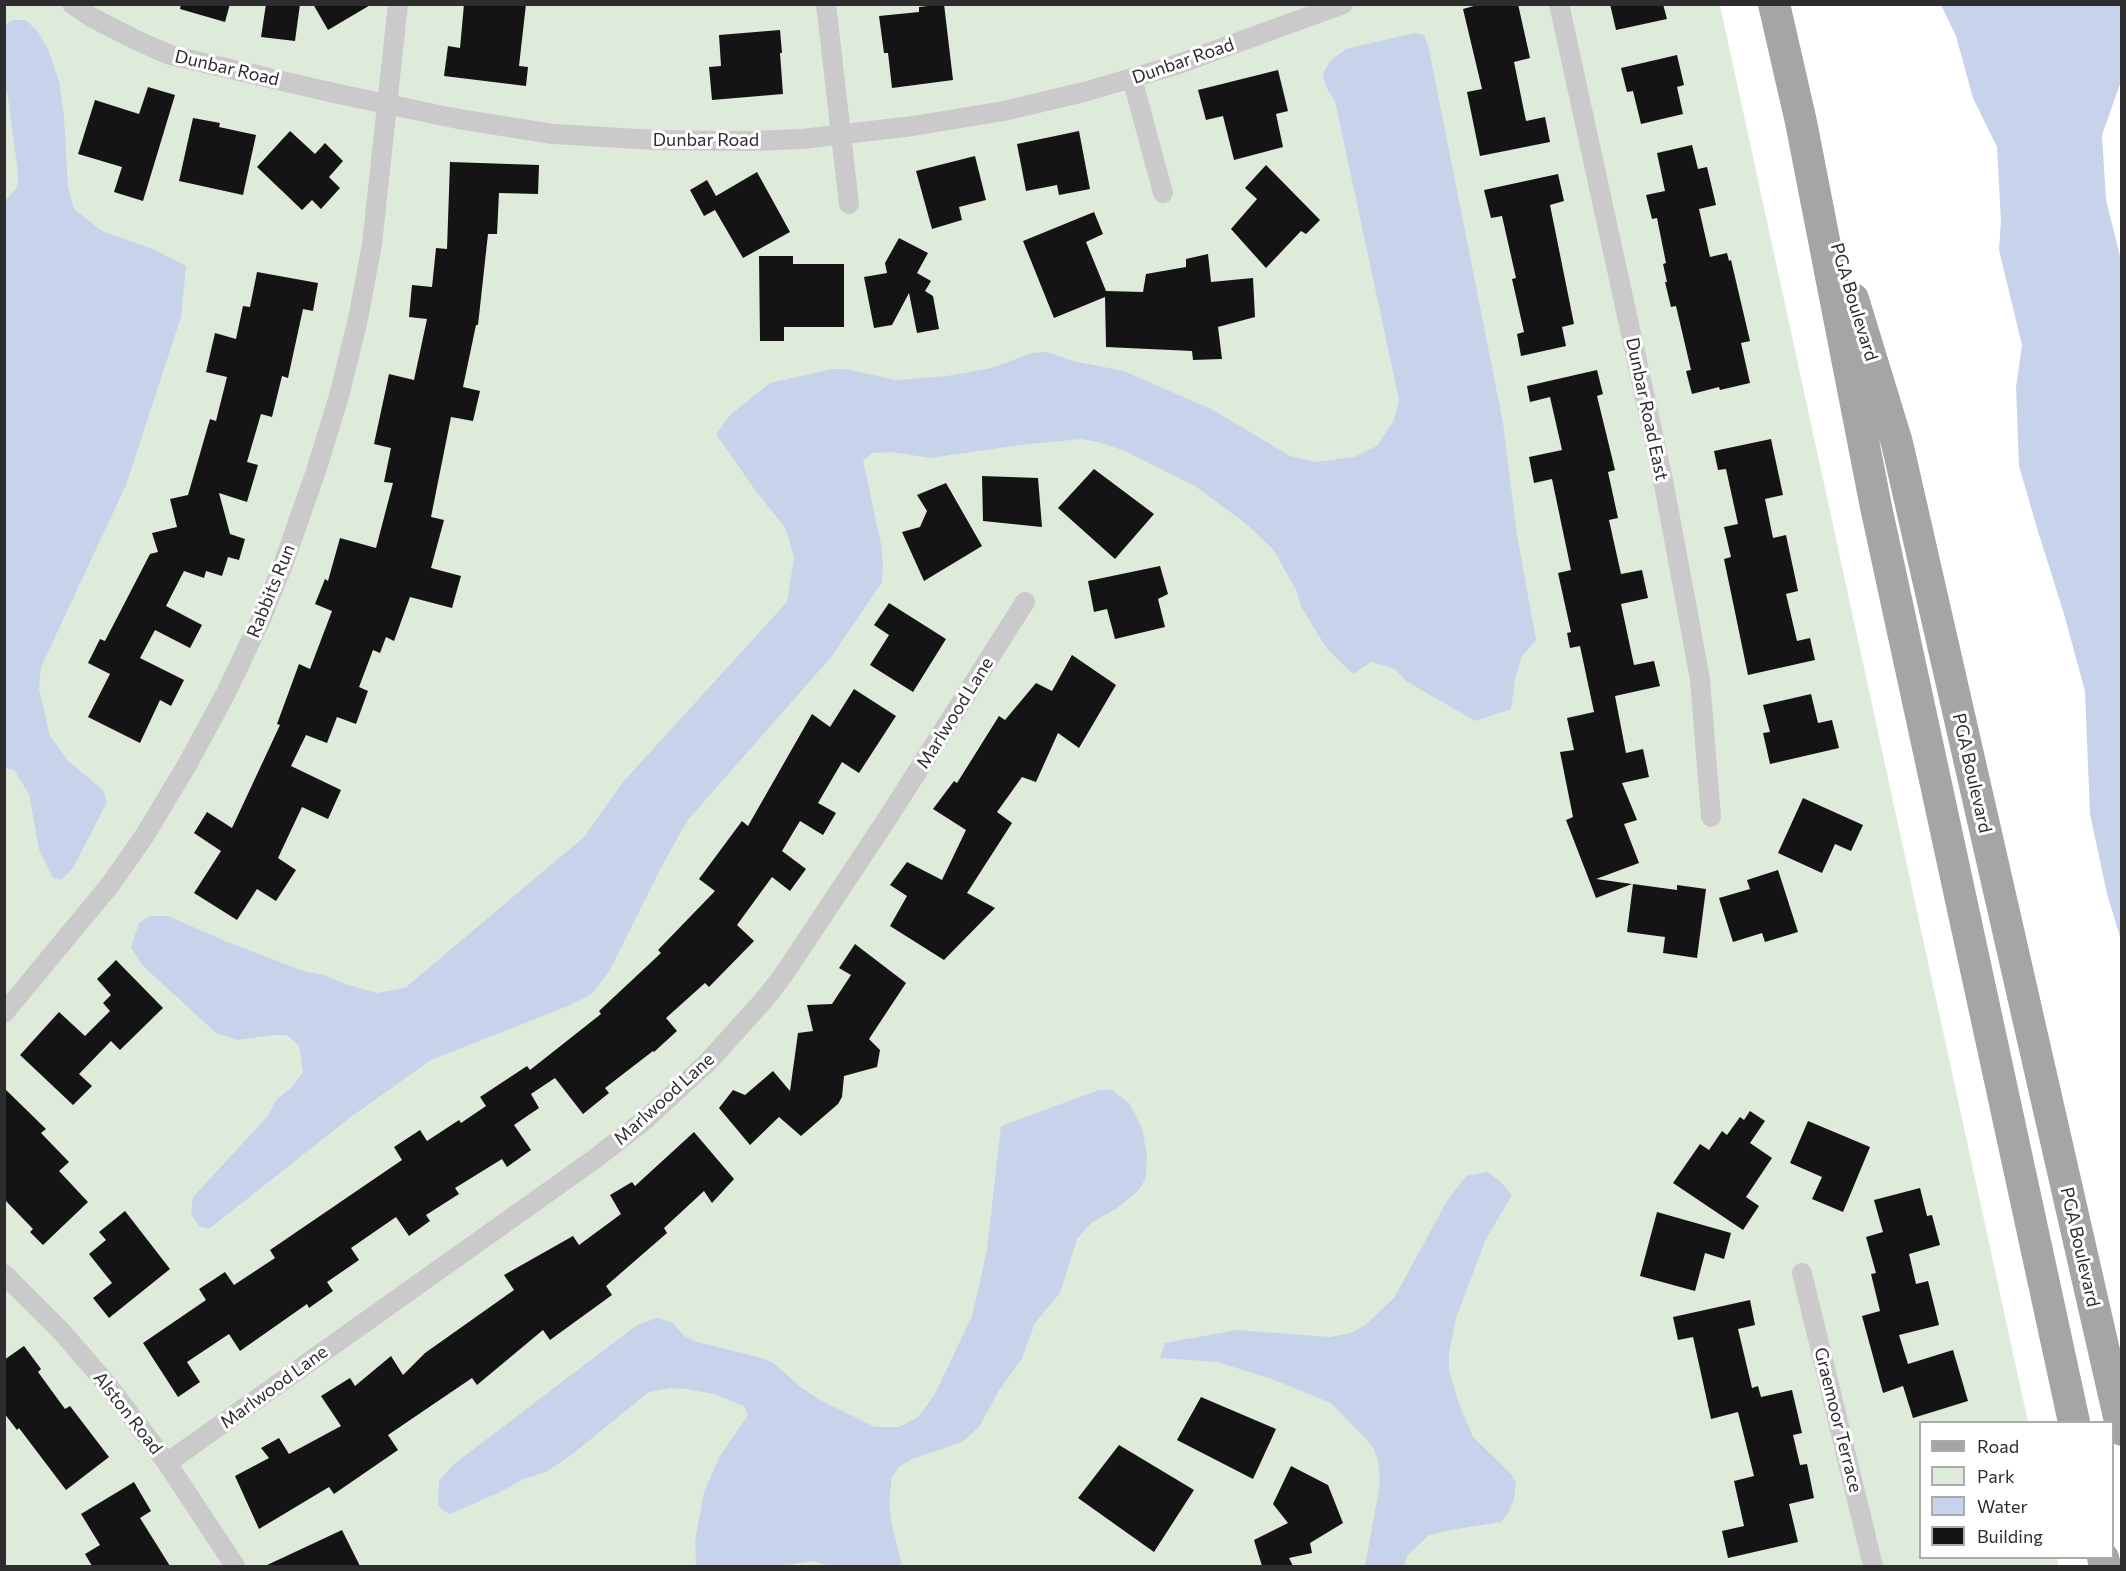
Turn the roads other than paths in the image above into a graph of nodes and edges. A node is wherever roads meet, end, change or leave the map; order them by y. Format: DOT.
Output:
graph roads {
  1 [pos="72,4"];
  2 [pos="398,4"];
  3 [pos="826,4"];
  4 [pos="1343,4"];
  5 [pos="1559,4"];
  6 [pos="1774,4"];
  7 [pos="1132,78"];
  8 [pos="387,104"];
  9 [pos="1801,122"];
  10 [pos="842,134"];
  11 [pos="1163,193"];
  12 [pos="849,204"];
  13 [pos="1025,602"];
  14 [pos="1711,817"];
  15 [pos="4,1013"];
  16 [pos="1802,1273"];
  17 [pos="4,1274"];
  18 [pos="2074,1421"];
  19 [pos="2121,1430"];
  20 [pos="167,1463"];
  21 [pos="235,1566"];
  22 [pos="1873,1566"];
  1 -- 8 [label="street, Dunbar Road"];
  2 -- 8 [label="street, Rabbits Run"];
  3 -- 10 [label="street"];
  4 -- 7 [label="street, Dunbar Road"];
  5 -- 14 [label="street, Dunbar Road East"];
  6 -- 9 [label="main road, PGA Boulevard"];
  7 -- 10 [label="street, Dunbar Road"];
  7 -- 11 [label="street"];
  8 -- 10 [label="street, Dunbar Road"];
  8 -- 15 [label="street, Rabbits Run"];
  9 -- 18 [label="main road, PGA Boulevard"];
  9 -- 19 [label="main road, PGA Boulevard"];
  10 -- 12 [label="street"];
  13 -- 20 [label="street, Marlwood Lane"];
  16 -- 22 [label="street, Graemoor Terrace"];
  17 -- 20 [label="street, Alston Road"];
  20 -- 21 [label="street, Alston Road"];
}
